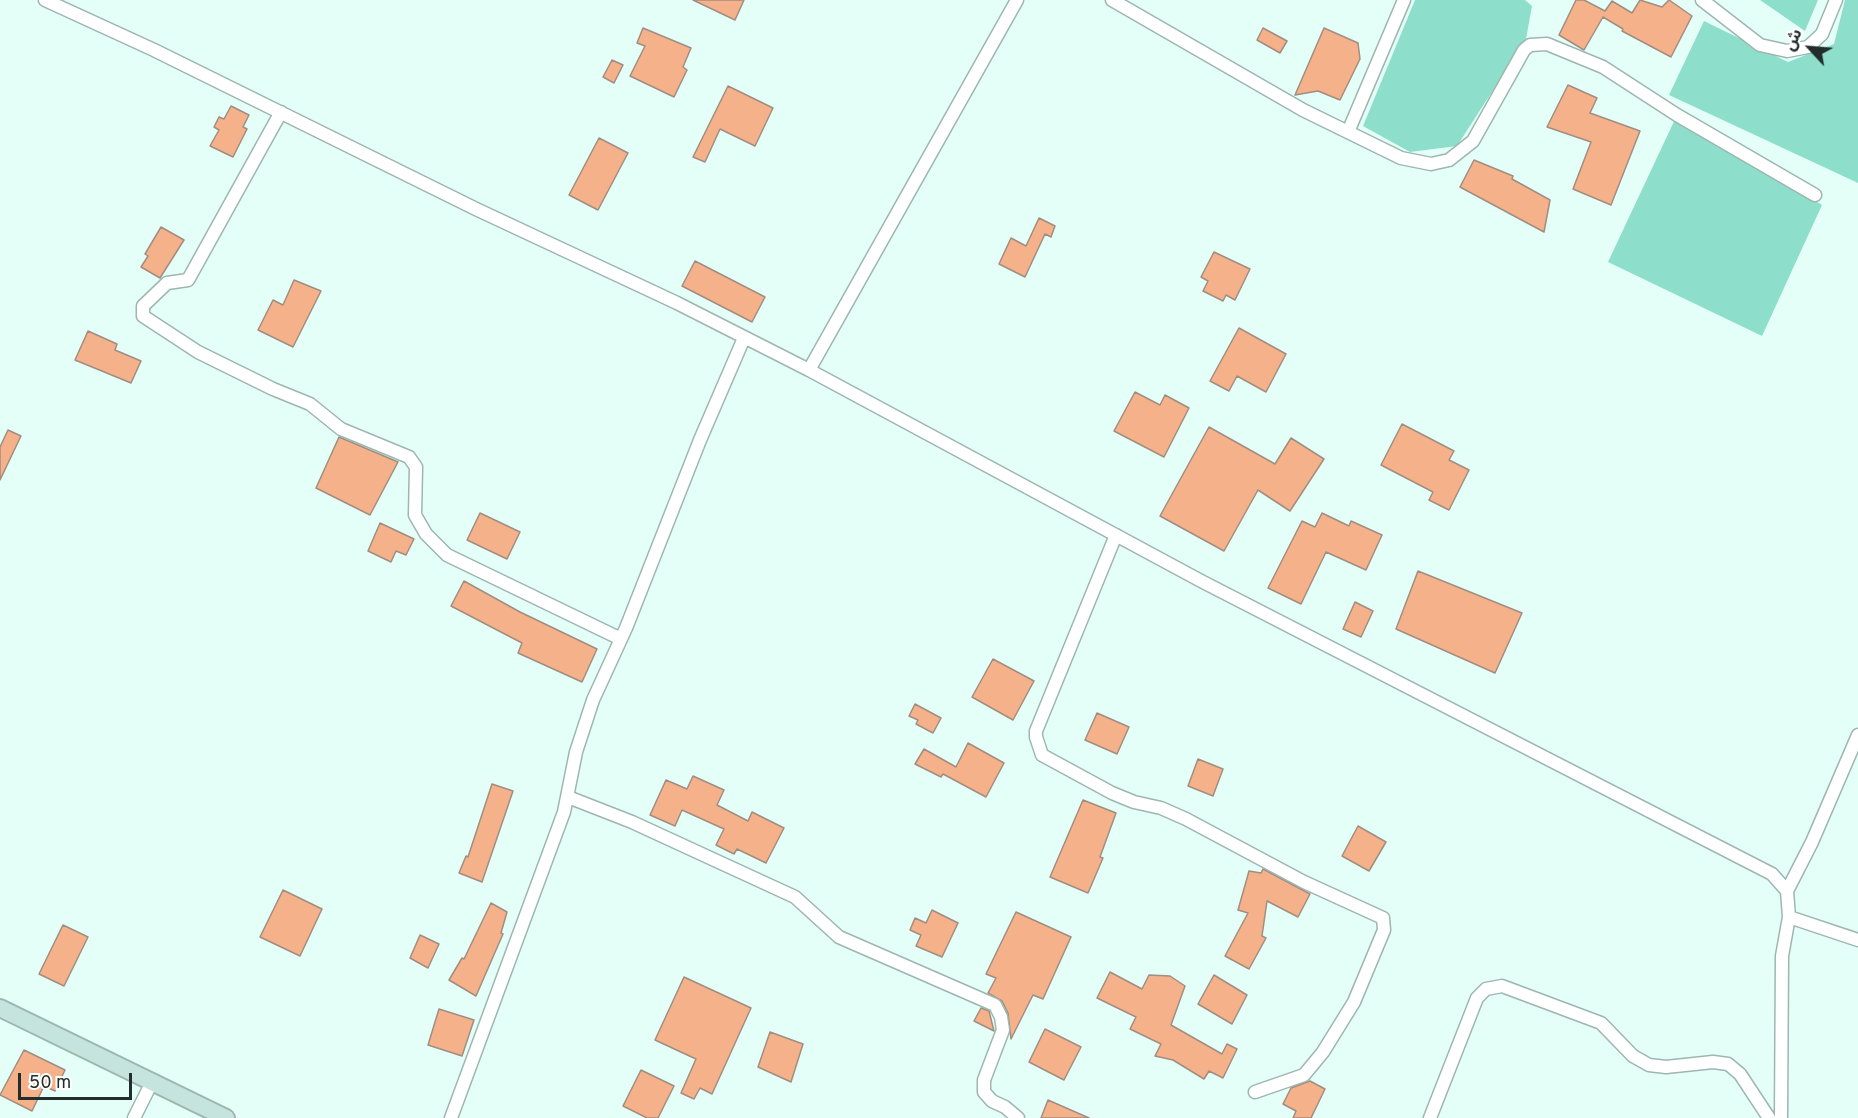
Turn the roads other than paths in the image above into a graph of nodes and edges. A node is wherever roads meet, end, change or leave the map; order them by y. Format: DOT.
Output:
graph roads {
  1 [pos="45,0"];
  2 [pos="1017,0"];
  3 [pos="1112,0"];
  4 [pos="1404,0"];
  5 [pos="1702,0"];
  6 [pos="1836,0"];
  7 [pos="281,112"];
  8 [pos="1348,132"];
  9 [pos="1815,195"];
  10 [pos="744,338"];
  11 [pos="809,370"];
  12 [pos="1116,536"];
  13 [pos="621,639"];
  14 [pos="1858,735"];
  15 [pos="568,797"];
  16 [pos="1786,891"];
  17 [pos="1789,917"];
  18 [pos="1858,940"];
  19 [pos="0,1008"];
  20 [pos="152,1082"];
  21 [pos="1255,1092"];
  22 [pos="135,1118"];
  23 [pos="226,1118"];
  24 [pos="451,1118"];
  25 [pos="1018,1118"];
  26 [pos="1430,1118"];
  27 [pos="1768,1118"];
  28 [pos="1781,1118"];
  1 -- 7 [label="street"];
  2 -- 11 [label="street"];
  3 -- 8 [label="street"];
  4 -- 8 [label="street"];
  5 -- 6 [label="street"];
  7 -- 10 [label="street"];
  7 -- 13 [label="street"];
  8 -- 9 [label="street"];
  10 -- 11 [label="street"];
  10 -- 13 [label="street"];
  11 -- 12 [label="street"];
  12 -- 16 [label="street"];
  12 -- 21 [label="street"];
  13 -- 15 [label="street"];
  14 -- 16 [label="street"];
  15 -- 24 [label="street"];
  15 -- 25 [label="street"];
  16 -- 17 [label="street"];
  17 -- 18 [label="street"];
  17 -- 28 [label="street"];
  19 -- 20 [label="street"];
  20 -- 22 [label="street"];
  20 -- 23 [label="street"];
  26 -- 27 [label="street"];
}
